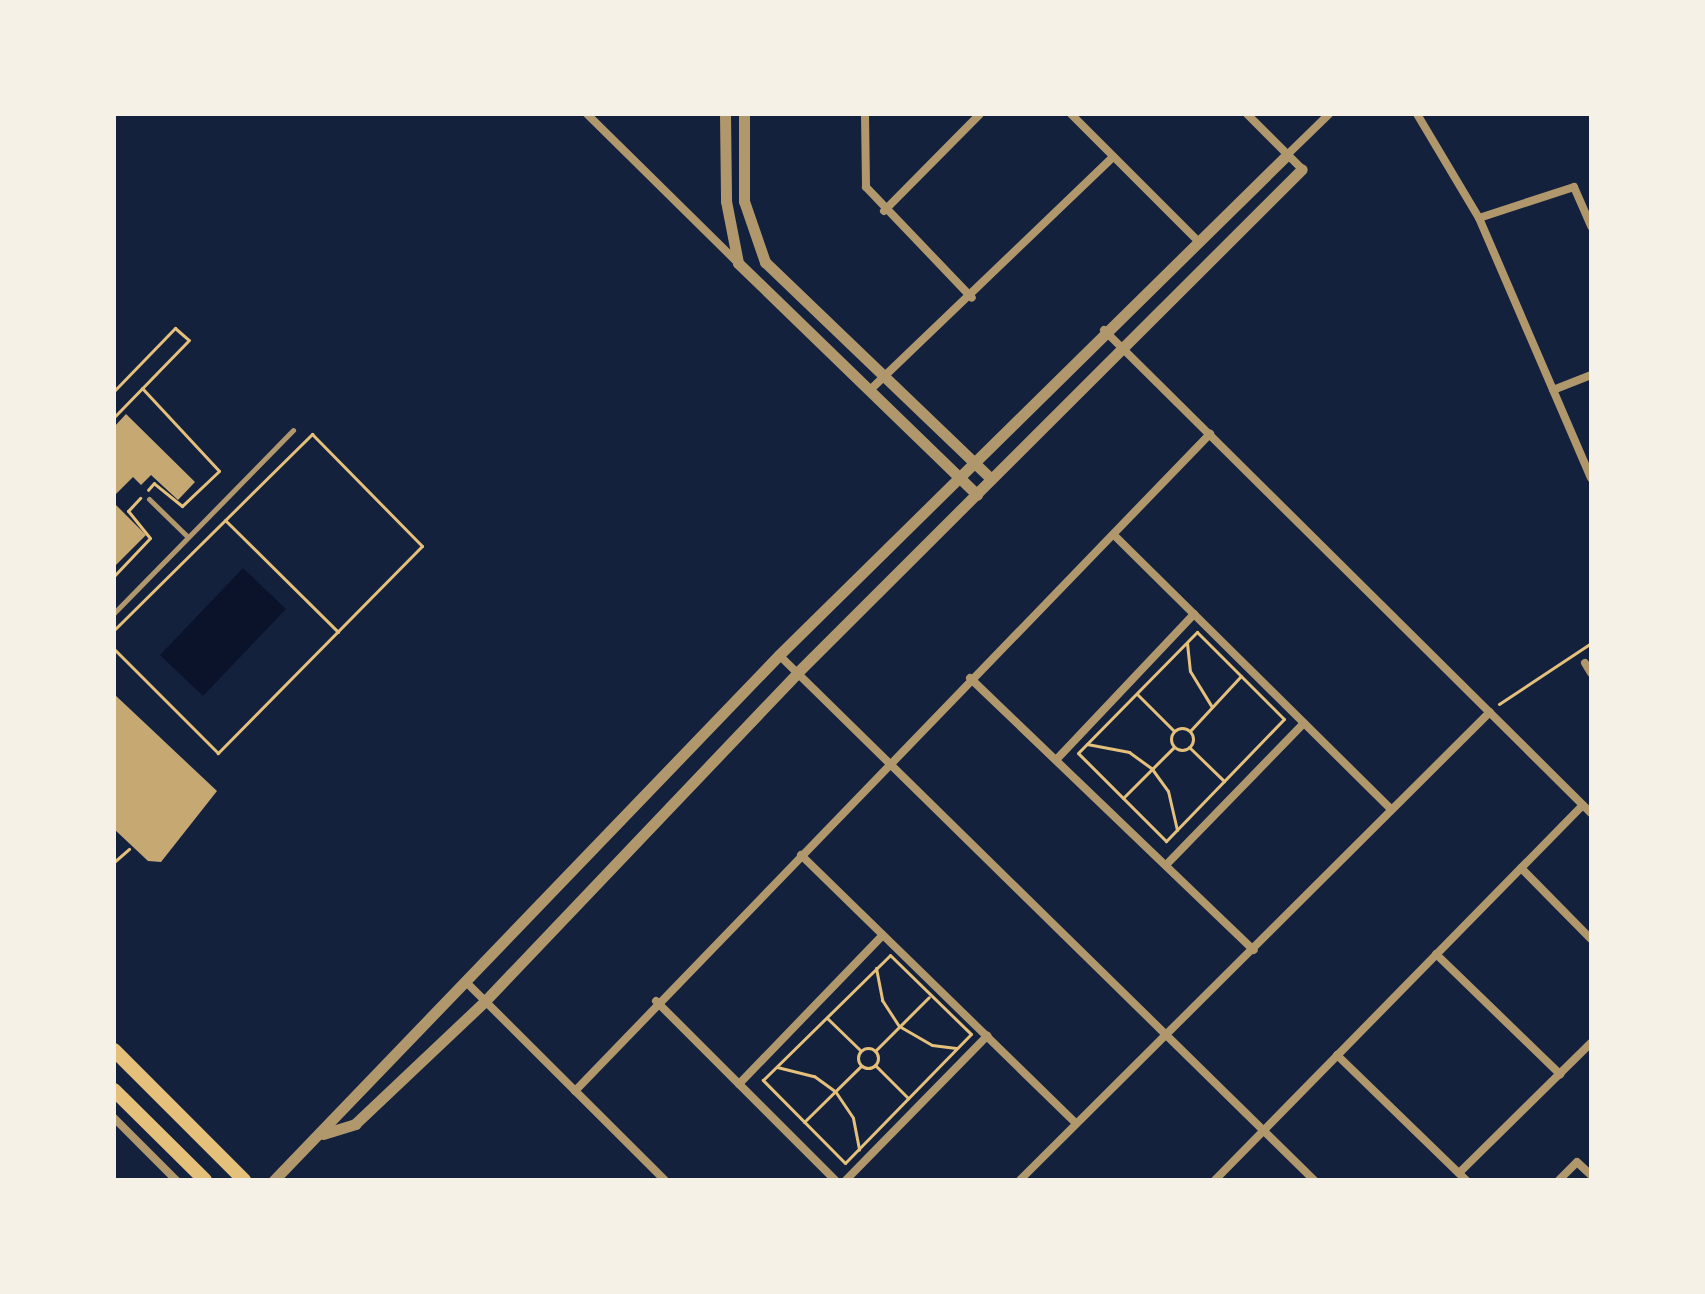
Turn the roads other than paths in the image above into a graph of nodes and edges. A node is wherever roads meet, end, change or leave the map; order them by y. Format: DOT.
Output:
graph roads {
  1 [pos="725,114"];
  2 [pos="744,114"];
  3 [pos="865,114"];
  4 [pos="980,114"];
  5 [pos="1071,114"];
  6 [pos="1247,114"];
  7 [pos="1329,114"];
  8 [pos="1417,114"];
  9 [pos="591,116"];
  10 [pos="1287,155"];
  11 [pos="1113,157"];
  12 [pos="1302,169"];
  13 [pos="884,211"];
  14 [pos="1479,218"];
  15 [pos="1591,226"];
  16 [pos="1195,238"];
  17 [pos="738,263"];
  18 [pos="972,298"];
  19 [pos="1103,329"];
  20 [pos="1122,348"];
  21 [pos="1591,375"];
  22 [pos="884,376"];
  23 [pos="870,390"];
  24 [pos="1553,390"];
  25 [pos="293,430"];
  26 [pos="1210,434"];
  27 [pos="972,461"];
  28 [pos="958,475"];
  29 [pos="1591,478"];
  30 [pos="991,479"];
  31 [pos="977,495"];
  32 [pos="149,499"];
  33 [pos="1114,535"];
  34 [pos="188,537"];
  35 [pos="114,613"];
  36 [pos="1194,614"];
  37 [pos="779,655"];
  38 [pos="1585,663"];
  39 [pos="797,673"];
  40 [pos="1591,673"];
  41 [pos="970,678"];
  42 [pos="1490,712"];
  43 [pos="1304,723"];
  44 [pos="1056,760"];
  45 [pos="890,764"];
  46 [pos="1583,805"];
  47 [pos="1391,809"];
  48 [pos="1591,813"];
  49 [pos="801,855"];
  50 [pos="1166,865"];
  51 [pos="1521,868"];
  52 [pos="883,935"];
  53 [pos="1591,939"];
  54 [pos="1254,950"];
  55 [pos="1436,954"];
  56 [pos="465,981"];
  57 [pos="485,1001"];
  58 [pos="656,1001"];
  59 [pos="1168,1033"];
  60 [pos="987,1036"];
  61 [pos="1591,1043"];
  62 [pos="114,1050"];
  63 [pos="1337,1055"];
  64 [pos="1560,1074"];
  65 [pos="739,1084"];
  66 [pos="114,1090"];
  67 [pos="575,1091"];
  68 [pos="114,1118"];
  69 [pos="1075,1122"];
  70 [pos="1263,1130"];
  71 [pos="322,1134"];
  72 [pos="1591,1175"];
  73 [pos="1463,1177"];
  74 [pos="176,1180"];
  75 [pos="205,1180"];
  76 [pos="244,1180"];
  77 [pos="274,1180"];
  78 [pos="665,1180"];
  79 [pos="835,1180"];
  80 [pos="846,1180"];
  81 [pos="1020,1180"];
  82 [pos="1215,1180"];
  83 [pos="1314,1180"];
  84 [pos="1559,1180"];
  1 -- 17 [label="street"];
  2 -- 22 [label="street"];
  3 -- 13 [label="street"];
  4 -- 13 [label="street"];
  5 -- 11 [label="street"];
  6 -- 10 [label="street"];
  7 -- 10 [label="street"];
  8 -- 14 [label="street"];
  9 -- 17 [label="street"];
  10 -- 12 [label="street"];
  10 -- 16 [label="street"];
  11 -- 16 [label="street"];
  11 -- 18 [label="street"];
  12 -- 20 [label="street"];
  13 -- 18 [label="street"];
  14 -- 15 [label="street"];
  14 -- 24 [label="street"];
  16 -- 19 [label="street"];
  17 -- 23 [label="street"];
  18 -- 22 [label="street"];
  19 -- 20 [label="street"];
  19 -- 27 [label="street"];
  20 -- 26 [label="street"];
  20 -- 30 [label="street"];
  21 -- 24 [label="street"];
  22 -- 23 [label="street"];
  22 -- 27 [label="street"];
  23 -- 28 [label="street"];
  24 -- 29 [label="street"];
  25 -- 34 [label="lane"];
  26 -- 33 [label="street"];
  26 -- 42 [label="street"];
  27 -- 28 [label="street"];
  27 -- 30 [label="street"];
  28 -- 31 [label="street"];
  28 -- 37 [label="street"];
  30 -- 31 [label="street"];
  31 -- 39 [label="street"];
  32 -- 34 [label="lane"];
  33 -- 36 [label="street"];
  33 -- 41 [label="street"];
  34 -- 35 [label="lane"];
  36 -- 43 [label="street"];
  36 -- 44 [label="street"];
  37 -- 39 [label="street"];
  37 -- 56 [label="street"];
  38 -- 40 [label="street"];
  39 -- 45 [label="street"];
  39 -- 57 [label="street"];
  41 -- 44 [label="street"];
  41 -- 45 [label="street"];
  42 -- 46 [label="street"];
  42 -- 47 [label="street"];
  43 -- 47 [label="street"];
  43 -- 50 [label="street"];
  44 -- 50 [label="street"];
  45 -- 49 [label="street"];
  45 -- 59 [label="street"];
  46 -- 48 [label="street"];
  46 -- 51 [label="street"];
  47 -- 54 [label="street"];
  49 -- 52 [label="street"];
  49 -- 58 [label="street"];
  50 -- 54 [label="street"];
  51 -- 53 [label="street"];
  51 -- 55 [label="street"];
  52 -- 60 [label="street"];
  52 -- 65 [label="street"];
  54 -- 59 [label="street"];
  55 -- 63 [label="street"];
  55 -- 64 [label="street"];
  56 -- 57 [label="street"];
  56 -- 71 [label="street"];
  57 -- 67 [label="street"];
  57 -- 71 [label="street"];
  58 -- 65 [label="street"];
  58 -- 67 [label="street"];
  59 -- 69 [label="street"];
  59 -- 70 [label="street"];
  60 -- 69 [label="street"];
  60 -- 80 [label="street"];
  61 -- 64 [label="street"];
  62 -- 76 [label="main road"];
  63 -- 70 [label="street"];
  63 -- 73 [label="street"];
  64 -- 73 [label="street"];
  65 -- 79 [label="street"];
  66 -- 75 [label="main road"];
  67 -- 78 [label="street"];
  68 -- 74 [label="street"];
  69 -- 81 [label="street"];
  70 -- 82 [label="street"];
  70 -- 83 [label="street"];
  71 -- 77 [label="street"];
  72 -- 84 [label="street"];
}
